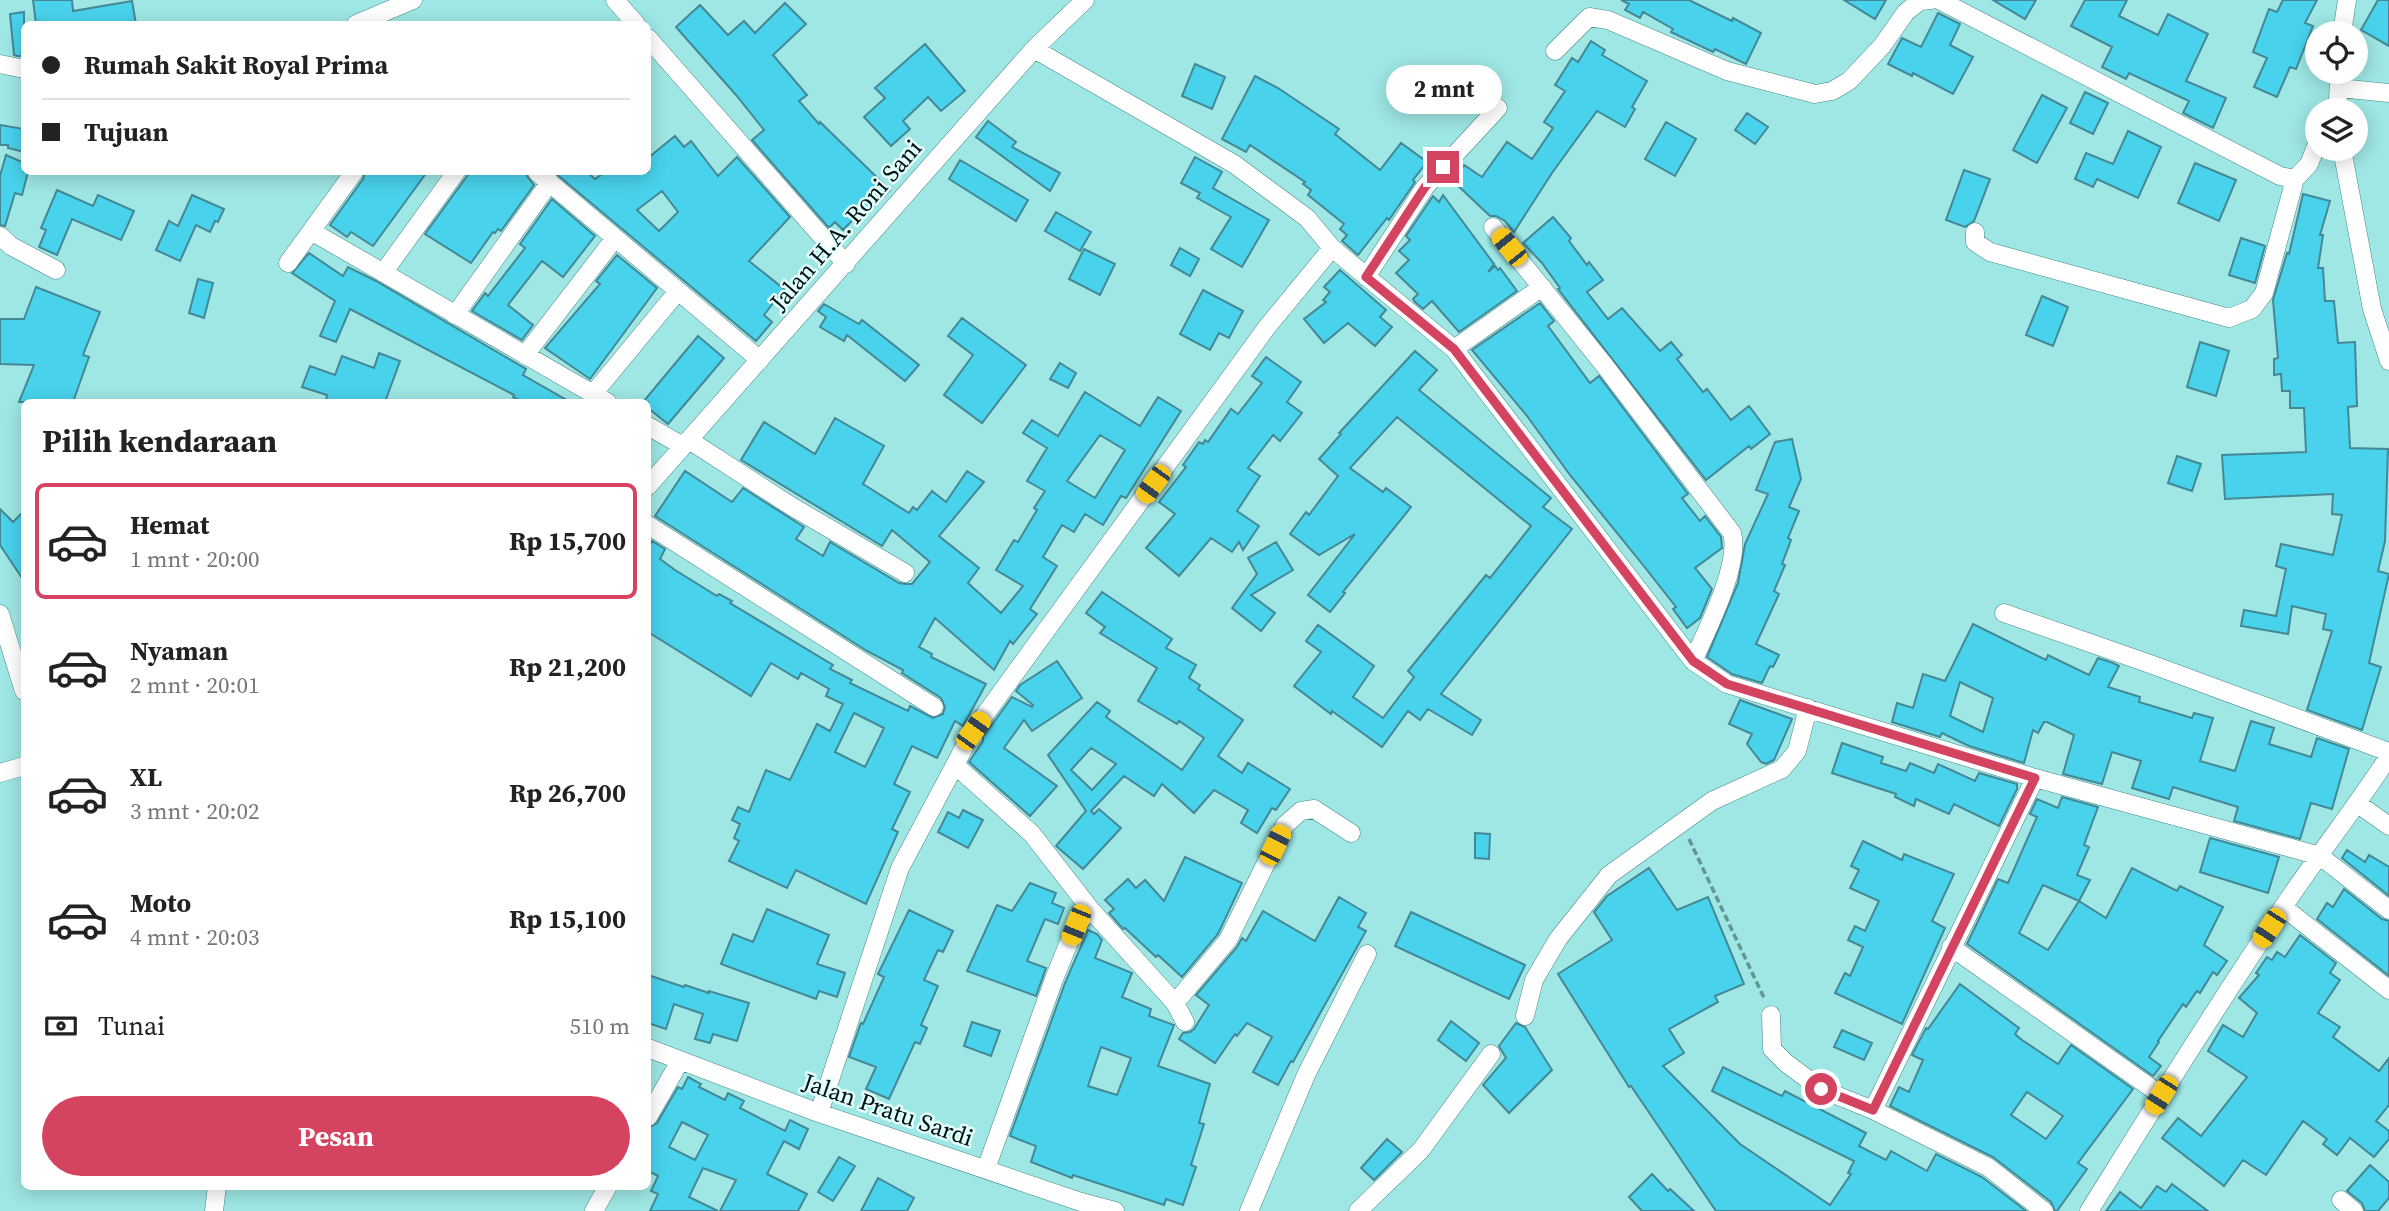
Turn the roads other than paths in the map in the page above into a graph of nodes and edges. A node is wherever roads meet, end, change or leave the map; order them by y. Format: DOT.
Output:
graph roads {
  1 [pos="413,0"];
  2 [pos="615,0"];
  3 [pos="1085,0"];
  4 [pos="1931,0"];
  5 [pos="1939,0"];
  6 [pos="2347,0"];
  7 [pos="363,21"];
  8 [pos="633,21"];
  9 [pos="2344,21"];
  10 [pos="651,41"];
  11 [pos="1034,49"];
  12 [pos="1555,51"];
  13 [pos="0,64"];
  14 [pos="21,68"];
  15 [pos="2354,84"];
  16 [pos="2389,93"];
  17 [pos="1497,108"];
  18 [pos="2310,161"];
  19 [pos="2344,161"];
  20 [pos="352,175"];
  21 [pos="454,175"];
  22 [pos="543,177"];
  23 [pos="2295,179"];
  24 [pos="1493,227"];
  25 [pos="311,231"];
  26 [pos="1975,232"];
  27 [pos="0,236"];
  28 [pos="615,238"];
  29 [pos="1332,248"];
  30 [pos="288,263"];
  31 [pos="846,264"];
  32 [pos="56,270"];
  33 [pos="383,273"];
  34 [pos="1366,277"];
  35 [pos="1542,287"];
  36 [pos="678,291"];
  37 [pos="456,315"];
  38 [pos="1454,349"];
  39 [pos="525,355"];
  40 [pos="760,360"];
  41 [pos="2389,361"];
  42 [pos="600,398"];
  43 [pos="651,427"];
  44 [pos="686,443"];
  45 [pos="651,483"];
  46 [pos="651,527"];
  47 [pos="905,573"];
  48 [pos="2004,613"];
  49 [pos="0,614"];
  50 [pos="1693,661"];
  51 [pos="21,681"];
  52 [pos="934,707"];
  53 [pos="1808,708"];
  54 [pos="2389,754"];
  55 [pos="955,765"];
  56 [pos="21,767"];
  57 [pos="0,773"];
  58 [pos="2035,778"];
  59 [pos="2358,804"];
  60 [pos="2389,826"];
  61 [pos="1351,833"];
  62 [pos="2320,856"];
  63 [pos="2283,907"];
  64 [pos="1091,910"];
  65 [pos="2389,910"];
  66 [pos="1951,947"];
  67 [pos="1367,954"];
  68 [pos="2389,990"];
  69 [pos="1175,1003"];
  70 [pos="1771,1015"];
  71 [pos="1525,1016"];
  72 [pos="1185,1022"];
  73 [pos="651,1049"];
  74 [pos="1491,1054"];
  75 [pos="680,1060"];
  76 [pos="2161,1095"];
  77 [pos="1873,1110"];
  78 [pos="651,1112"];
  79 [pos="819,1113"];
  80 [pos="986,1170"];
  81 [pos="217,1190"];
  82 [pos="606,1190"];
  83 [pos="1079,1206"];
  84 [pos="214,1211"];
  85 [pos="594,1211"];
  86 [pos="1115,1211"];
  87 [pos="1249,1211"];
  88 [pos="1358,1211"];
  89 [pos="2044,1211"];
  90 [pos="2088,1211"];
  1 -- 7 [label="street"];
  2 -- 8 [label="street"];
  3 -- 11 [label="street, Jalan H.A. Roni Sani"];
  4 -- 12 [label="street"];
  5 -- 23 [label="street"];
  6 -- 9 [label="street"];
  10 -- 31 [label="street"];
  11 -- 29 [label="street"];
  11 -- 31 [label="street, Jalan H.A. Roni Sani"];
  13 -- 14 [label="street"];
  15 -- 16 [label="street"];
  17 -- 34 [label="street"];
  18 -- 23 [label="street"];
  19 -- 41 [label="street"];
  20 -- 25 [label="street"];
  21 -- 33 [label="street"];
  22 -- 28 [label="street"];
  22 -- 37 [label="street"];
  23 -- 26 [label="street"];
  24 -- 35 [label="street"];
  25 -- 30 [label="street"];
  25 -- 33 [label="street"];
  27 -- 32 [label="street"];
  28 -- 36 [label="street"];
  28 -- 39 [label="street"];
  29 -- 34 [label="street"];
  29 -- 55 [label="street"];
  31 -- 40 [label="street, Jalan H.A. Roni Sani"];
  33 -- 37 [label="street"];
  34 -- 38 [label="street"];
  35 -- 38 [label="street"];
  35 -- 50 [label="street"];
  36 -- 40 [label="street"];
  36 -- 42 [label="street"];
  37 -- 39 [label="street"];
  38 -- 50 [label="street"];
  39 -- 42 [label="street"];
  40 -- 44 [label="street, Jalan H.A. Roni Sani"];
  43 -- 44 [label="street"];
  44 -- 45 [label="street, Jalan H.A. Roni Sani"];
  44 -- 47 [label="street"];
  46 -- 52 [label="street"];
  48 -- 54 [label="street"];
  49 -- 51 [label="street"];
  50 -- 53 [label="street"];
  53 -- 58 [label="street"];
  53 -- 71 [label="street"];
  54 -- 59 [label="street"];
  55 -- 64 [label="street"];
  55 -- 79 [label="street"];
  56 -- 57 [label="street"];
  58 -- 62 [label="street"];
  58 -- 66 [label="street"];
  59 -- 60 [label="street"];
  59 -- 62 [label="street"];
  61 -- 69 [label="street"];
  62 -- 63 [label="street"];
  62 -- 65 [label="street"];
  63 -- 68 [label="street"];
  63 -- 76 [label="street"];
  64 -- 69 [label="street"];
  64 -- 80 [label="street"];
  66 -- 76 [label="street"];
  66 -- 77 [label="street"];
  67 -- 87 [label="street"];
  69 -- 72 [label="street"];
  70 -- 77 [label="street"];
  73 -- 75 [label="street, Jalan Pratu Sardi"];
  74 -- 88 [label="street"];
  75 -- 78 [label="street"];
  75 -- 79 [label="street, Jalan Pratu Sardi"];
  76 -- 90 [label="street"];
  77 -- 89 [label="street"];
  79 -- 80 [label="street, Jalan Pratu Sardi"];
  80 -- 83 [label="street, Jalan Pratu Sardi"];
  81 -- 84 [label="street"];
  82 -- 85 [label="street"];
  83 -- 86 [label="street, Jalan Pratu Sardi"];
}
